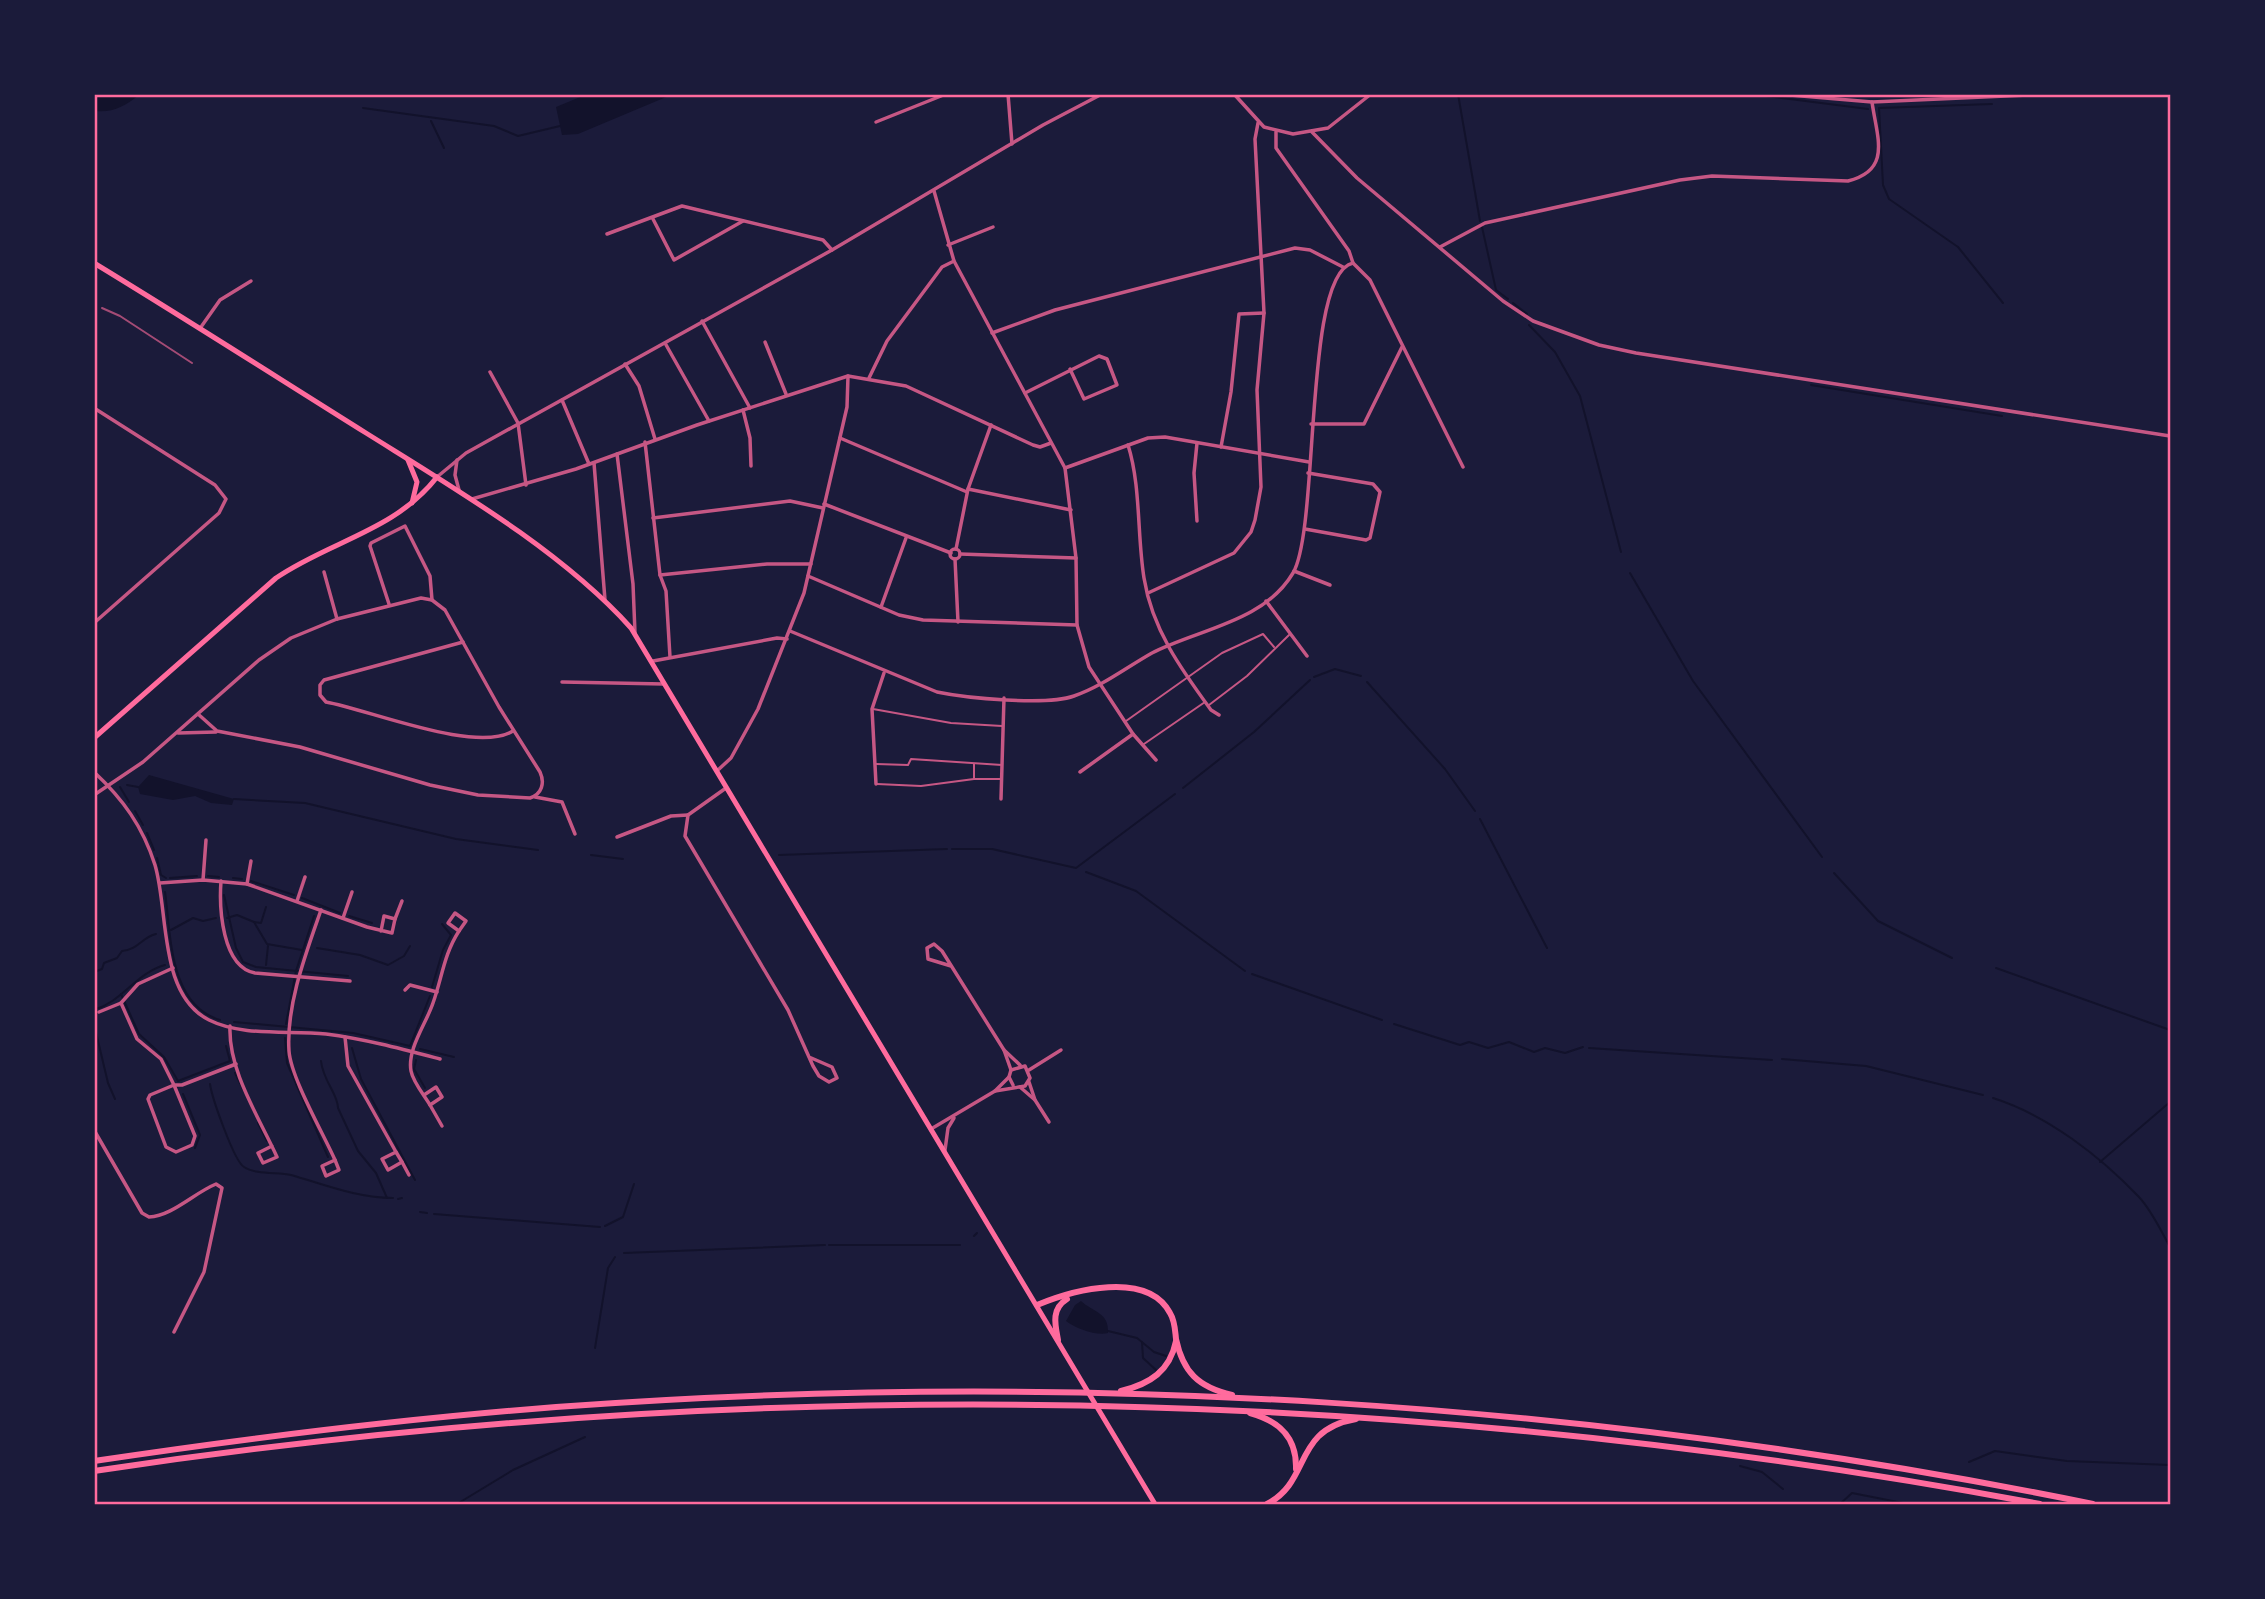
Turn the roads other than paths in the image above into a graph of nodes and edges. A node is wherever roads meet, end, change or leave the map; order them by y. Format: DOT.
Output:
graph roads {
  1 [pos="946,94"];
  2 [pos="1008,94"];
  3 [pos="1102,94"];
  4 [pos="1234,94"];
  5 [pos="1371,94"];
  6 [pos="1778,94"];
  7 [pos="2052,94"];
  8 [pos="1872,102"];
  9 [pos="876,122"];
  10 [pos="1258,123"];
  11 [pos="1276,132"];
  12 [pos="1312,132"];
  13 [pos="1013,144"];
  14 [pos="934,191"];
  15 [pos="653,219"];
  16 [pos="743,221"];
  17 [pos="993,227"];
  18 [pos="607,234"];
  19 [pos="948,245"];
  20 [pos="1440,247"];
  21 [pos="832,250"];
  22 [pos="1261,257"];
  23 [pos="954,261"];
  24 [pos="94,263"];
  25 [pos="1353,263"];
  26 [pos="1343,267"];
  27 [pos="251,281"];
  28 [pos="1264,313"];
  29 [pos="702,321"];
  30 [pos="201,327"];
  31 [pos="992,333"];
  32 [pos="765,342"];
  33 [pos="665,343"];
  34 [pos="1402,346"];
  35 [pos="625,364"];
  36 [pos="1070,369"];
  37 [pos="490,372"];
  38 [pos="848,376"];
  39 [pos="869,378"];
  40 [pos="1025,393"];
  41 [pos="786,394"];
  42 [pos="562,400"];
  43 [pos="94,408"];
  44 [pos="750,408"];
  45 [pos="743,410"];
  46 [pos="709,421"];
  47 [pos="518,423"];
  48 [pos="1311,424"];
  49 [pos="991,425"];
  50 [pos="2171,436"];
  51 [pos="840,438"];
  52 [pos="655,439"];
  53 [pos="645,443"];
  54 [pos="1051,443"];
  55 [pos="1197,443"];
  56 [pos="1128,445"];
  57 [pos="1221,447"];
  58 [pos="617,453"];
  59 [pos="1259,454"];
  60 [pos="457,458"];
  61 [pos="408,459"];
  62 [pos="1308,462"];
  63 [pos="592,463"];
  64 [pos="751,466"];
  65 [pos="1463,467"];
  66 [pos="1065,468"];
  67 [pos="1308,473"];
  68 [pos="437,477"];
  69 [pos="526,485"];
  70 [pos="967,490"];
  71 [pos="460,493"];
  72 [pos="470,500"];
  73 [pos="411,506"];
  74 [pos="823,506"];
  75 [pos="1071,510"];
  76 [pos="653,518"];
  77 [pos="1197,521"];
  78 [pos="1305,529"];
  79 [pos="906,538"];
  80 [pos="956,549"];
  81 [pos="951,553"];
  82 [pos="960,554"];
  83 [pos="1076,558"];
  84 [pos="956,559"];
  85 [pos="811,564"];
  86 [pos="1294,571"];
  87 [pos="324,572"];
  88 [pos="660,575"];
  89 [pos="808,576"];
  90 [pos="1330,585"];
  91 [pos="1148,593"];
  92 [pos="432,600"];
  93 [pos="605,600"];
  94 [pos="1266,601"];
  95 [pos="390,605"];
  96 [pos="881,607"];
  97 [pos="337,619"];
  98 [pos="958,622"];
  99 [pos="94,623"];
  100 [pos="1077,625"];
  101 [pos="790,631"];
  102 [pos="635,633"];
  103 [pos="1290,634"];
  104 [pos="787,639"];
  105 [pos="463,642"];
  106 [pos="1166,646"];
  107 [pos="1274,647"];
  108 [pos="1307,656"];
  109 [pos="670,657"];
  110 [pos="653,661"];
  111 [pos="884,673"];
  112 [pos="1188,677"];
  113 [pos="562,682"];
  114 [pos="1099,683"];
  115 [pos="666,684"];
  116 [pos="1003,698"];
  117 [pos="1207,704"];
  118 [pos="872,709"];
  119 [pos="198,714"];
  120 [pos="1219,715"];
  121 [pos="1125,722"];
  122 [pos="1003,726"];
  123 [pos="513,731"];
  124 [pos="217,732"];
  125 [pos="176,733"];
  126 [pos="1133,734"];
  127 [pos="96,735"];
  128 [pos="1143,745"];
  129 [pos="1156,760"];
  130 [pos="974,763"];
  131 [pos="875,764"];
  132 [pos="1002,765"];
  133 [pos="718,770"];
  134 [pos="94,772"];
  135 [pos="1080,772"];
  136 [pos="974,779"];
  137 [pos="1001,779"];
  138 [pos="876,784"];
  139 [pos="108,785"];
  140 [pos="728,787"];
  141 [pos="94,795"];
  142 [pos="535,797"];
  143 [pos="1001,799"];
  144 [pos="688,815"];
  145 [pos="575,834"];
  146 [pos="617,837"];
  147 [pos="206,841"];
  148 [pos="251,860"];
  149 [pos="305,877"];
  150 [pos="203,880"];
  151 [pos="221,881"];
  152 [pos="160,883"];
  153 [pos="247,884"];
  154 [pos="352,892"];
  155 [pos="297,901"];
  156 [pos="402,901"];
  157 [pos="321,910"];
  158 [pos="343,919"];
  159 [pos="395,919"];
  160 [pos="382,931"];
  161 [pos="459,931"];
  162 [pos="951,966"];
  163 [pos="173,968"];
  164 [pos="300,976"];
  165 [pos="350,981"];
  166 [pos="405,990"];
  167 [pos="437,992"];
  168 [pos="121,1003"];
  169 [pos="99,1012"];
  170 [pos="230,1026"];
  171 [pos="291,1032"];
  172 [pos="345,1037"];
  173 [pos="1003,1050"];
  174 [pos="1061,1050"];
  175 [pos="412,1052"];
  176 [pos="809,1058"];
  177 [pos="440,1059"];
  178 [pos="236,1064"];
  179 [pos="1020,1065"];
  180 [pos="1011,1070"];
  181 [pos="1028,1070"];
  182 [pos="1009,1077"];
  183 [pos="1029,1082"];
  184 [pos="174,1085"];
  185 [pos="1013,1085"];
  186 [pos="1020,1087"];
  187 [pos="995,1091"];
  188 [pos="424,1095"];
  189 [pos="1035,1100"];
  190 [pos="430,1105"];
  191 [pos="955,1116"];
  192 [pos="1049,1122"];
  193 [pos="442,1126"];
  194 [pos="931,1129"];
  195 [pos="94,1130"];
  196 [pos="272,1146"];
  197 [pos="396,1152"];
  198 [pos="945,1152"];
  199 [pos="335,1160"];
  200 [pos="402,1163"];
  201 [pos="409,1175"];
  202 [pos="1071,1295"];
  203 [pos="1037,1305"];
  204 [pos="174,1332"];
  205 [pos="1176,1338"];
  206 [pos="1058,1340"];
  207 [pos="1109,1393"];
  208 [pos="1251,1399"];
  209 [pos="1238,1409"];
  210 [pos="1368,1416"];
  211 [pos="94,1461"];
  212 [pos="94,1471"];
  213 [pos="1295,1475"];
  214 [pos="1155,1504"];
  215 [pos="1267,1504"];
  216 [pos="2040,1504"];
  217 [pos="2093,1504"];
  1 -- 9 [label="street"];
  2 -- 13 [label="street"];
  3 -- 13 [label="street"];
  4 -- 10 [label="street"];
  5 -- 12 [label="street"];
  6 -- 8 [label="street"];
  7 -- 8 [label="street"];
  8 -- 20 [label="street"];
  10 -- 11 [label="street"];
  10 -- 22 [label="street"];
  11 -- 12 [label="street"];
  11 -- 25 [label="street"];
  12 -- 20 [label="street"];
  13 -- 14 [label="street"];
  14 -- 19 [label="street"];
  14 -- 21 [label="street"];
  15 -- 16 [label="street"];
  15 -- 16 [label="street"];
  15 -- 18 [label="street"];
  16 -- 21 [label="street"];
  17 -- 19 [label="street"];
  19 -- 23 [label="street"];
  20 -- 50 [label="street"];
  21 -- 29 [label="street"];
  22 -- 26 [label="street"];
  22 -- 28 [label="street"];
  22 -- 31 [label="street"];
  23 -- 31 [label="street"];
  23 -- 39 [label="street"];
  24 -- 30 [label="main road"];
  25 -- 26 [label="street"];
  25 -- 34 [label="street"];
  26 -- 48 [label="street"];
  27 -- 30 [label="street"];
  28 -- 57 [label="street"];
  28 -- 59 [label="street"];
  29 -- 33 [label="street"];
  29 -- 44 [label="street"];
  30 -- 61 [label="main road"];
  31 -- 40 [label="street"];
  32 -- 41 [label="street"];
  33 -- 35 [label="street"];
  33 -- 46 [label="street"];
  34 -- 48 [label="street"];
  34 -- 65 [label="street"];
  35 -- 42 [label="street"];
  35 -- 52 [label="street"];
  36 -- 36 [label="street"];
  36 -- 40 [label="street"];
  37 -- 47 [label="street"];
  38 -- 39 [label="street"];
  38 -- 41 [label="street"];
  38 -- 51 [label="street"];
  39 -- 49 [label="street"];
  40 -- 54 [label="street"];
  41 -- 44 [label="street"];
  42 -- 47 [label="street"];
  42 -- 63 [label="street"];
  43 -- 99 [label="street"];
  44 -- 45 [label="street"];
  45 -- 46 [label="street"];
  45 -- 64 [label="street"];
  46 -- 52 [label="street"];
  47 -- 60 [label="street"];
  47 -- 69 [label="street"];
  48 -- 62 [label="street"];
  49 -- 54 [label="street"];
  49 -- 70 [label="street"];
  51 -- 70 [label="street"];
  51 -- 74 [label="street"];
  52 -- 53 [label="street"];
  53 -- 58 [label="street"];
  53 -- 76 [label="street"];
  54 -- 66 [label="street"];
  55 -- 56 [label="street"];
  55 -- 57 [label="street"];
  55 -- 77 [label="street"];
  56 -- 66 [label="street"];
  56 -- 91 [label="street"];
  57 -- 59 [label="street"];
  58 -- 63 [label="street"];
  58 -- 102 [label="street"];
  59 -- 62 [label="street"];
  59 -- 91 [label="street"];
  60 -- 68 [label="street"];
  60 -- 71 [label="street"];
  61 -- 68 [label="main road"];
  61 -- 73 [label="main road"];
  62 -- 67 [label="street"];
  63 -- 69 [label="street"];
  63 -- 93 [label="street"];
  66 -- 75 [label="street"];
  67 -- 78 [label="street"];
  67 -- 78 [label="street"];
  68 -- 71 [label="main road"];
  68 -- 73 [label="main road"];
  69 -- 72 [label="street"];
  70 -- 75 [label="street"];
  70 -- 80 [label="street"];
  71 -- 72 [label="main road"];
  72 -- 93 [label="main road"];
  73 -- 127 [label="main road"];
  74 -- 76 [label="street"];
  74 -- 79 [label="street"];
  74 -- 85 [label="street"];
  75 -- 83 [label="street"];
  76 -- 88 [label="street"];
  78 -- 86 [label="street"];
  79 -- 81 [label="street"];
  79 -- 96 [label="street"];
  80 -- 81 [label="street"];
  80 -- 82 [label="street"];
  81 -- 84 [label="street"];
  82 -- 83 [label="street"];
  82 -- 84 [label="street"];
  83 -- 100 [label="street"];
  84 -- 98 [label="street"];
  85 -- 88 [label="street"];
  85 -- 89 [label="street"];
  86 -- 90 [label="street"];
  86 -- 94 [label="street"];
  87 -- 97 [label="street"];
  88 -- 109 [label="street"];
  89 -- 96 [label="street"];
  89 -- 101 [label="street"];
  91 -- 106 [label="street"];
  92 -- 95 [label="street"];
  92 -- 95 [label="street"];
  92 -- 105 [label="street"];
  93 -- 102 [label="main road"];
  94 -- 103 [label="street"];
  94 -- 106 [label="street"];
  95 -- 97 [label="street"];
  96 -- 98 [label="street"];
  97 -- 119 [label="street"];
  98 -- 100 [label="street"];
  100 -- 114 [label="street"];
  101 -- 104 [label="street"];
  101 -- 111 [label="street"];
  102 -- 110 [label="main road"];
  103 -- 107 [label="lane"];
  103 -- 108 [label="street"];
  104 -- 109 [label="street"];
  104 -- 133 [label="street"];
  105 -- 123 [label="street"];
  105 -- 123 [label="street"];
  106 -- 112 [label="street"];
  106 -- 114 [label="street"];
  107 -- 112 [label="lane"];
  107 -- 117 [label="lane"];
  109 -- 110 [label="street"];
  110 -- 115 [label="main road"];
  111 -- 116 [label="street"];
  111 -- 118 [label="street"];
  112 -- 117 [label="street"];
  112 -- 121 [label="lane"];
  113 -- 115 [label="street"];
  114 -- 116 [label="street"];
  114 -- 121 [label="street"];
  115 -- 133 [label="main road"];
  116 -- 122 [label="street"];
  117 -- 120 [label="street"];
  117 -- 128 [label="lane"];
  118 -- 122 [label="lane"];
  118 -- 131 [label="street"];
  119 -- 124 [label="street"];
  119 -- 125 [label="street"];
  121 -- 126 [label="street"];
  122 -- 132 [label="street"];
  123 -- 142 [label="street"];
  124 -- 125 [label="street"];
  124 -- 142 [label="street"];
  125 -- 139 [label="street"];
  126 -- 128 [label="street"];
  126 -- 135 [label="street"];
  128 -- 129 [label="street"];
  130 -- 131 [label="lane"];
  130 -- 132 [label="lane"];
  130 -- 136 [label="lane"];
  131 -- 138 [label="street"];
  132 -- 137 [label="street"];
  133 -- 140 [label="main road"];
  134 -- 139 [label="street"];
  136 -- 137 [label="lane"];
  136 -- 138 [label="lane"];
  137 -- 143 [label="street"];
  139 -- 141 [label="street"];
  139 -- 152 [label="street"];
  140 -- 144 [label="street"];
  140 -- 194 [label="main road"];
  142 -- 145 [label="street"];
  144 -- 146 [label="street"];
  144 -- 176 [label="street"];
  147 -- 150 [label="street"];
  148 -- 153 [label="street"];
  149 -- 155 [label="street"];
  150 -- 151 [label="street"];
  150 -- 152 [label="street"];
  151 -- 153 [label="street"];
  151 -- 164 [label="street"];
  152 -- 163 [label="street"];
  153 -- 155 [label="street"];
  154 -- 158 [label="street"];
  155 -- 157 [label="street"];
  156 -- 159 [label="street"];
  157 -- 158 [label="street"];
  157 -- 164 [label="street"];
  158 -- 160 [label="street"];
  159 -- 160 [label="street"];
  159 -- 160 [label="street"];
  161 -- 161 [label="street"];
  161 -- 167 [label="street"];
  162 -- 162 [label="street"];
  162 -- 173 [label="street"];
  163 -- 168 [label="street"];
  163 -- 170 [label="street"];
  164 -- 165 [label="street"];
  164 -- 171 [label="street"];
  166 -- 167 [label="street"];
  167 -- 175 [label="street"];
  168 -- 169 [label="street"];
  168 -- 184 [label="street"];
  170 -- 171 [label="street"];
  170 -- 178 [label="street"];
  171 -- 172 [label="street"];
  171 -- 199 [label="street"];
  172 -- 175 [label="street"];
  172 -- 197 [label="street"];
  173 -- 179 [label="street"];
  173 -- 180 [label="street"];
  174 -- 181 [label="street"];
  175 -- 177 [label="street"];
  175 -- 188 [label="street"];
  176 -- 176 [label="street"];
  178 -- 184 [label="street"];
  178 -- 196 [label="street"];
  179 -- 180 [label="street"];
  179 -- 181 [label="street"];
  180 -- 182 [label="street"];
  181 -- 183 [label="street"];
  182 -- 185 [label="street"];
  182 -- 187 [label="street"];
  183 -- 186 [label="street"];
  183 -- 189 [label="street"];
  184 -- 184 [label="street"];
  185 -- 186 [label="street"];
  185 -- 187 [label="street"];
  186 -- 189 [label="street"];
  187 -- 191 [label="street"];
  188 -- 190 [label="street"];
  188 -- 190 [label="street"];
  189 -- 192 [label="street"];
  190 -- 193 [label="street"];
  191 -- 194 [label="street"];
  191 -- 198 [label="street"];
  194 -- 198 [label="main road"];
  195 -- 204 [label="street"];
  196 -- 196 [label="street"];
  197 -- 200 [label="street"];
  197 -- 200 [label="street"];
  198 -- 203 [label="main road"];
  199 -- 199 [label="street"];
  200 -- 201 [label="street"];
  202 -- 203 [label="highway"];
  202 -- 205 [label="highway"];
  202 -- 206 [label="highway"];
  203 -- 206 [label="main road"];
  205 -- 207 [label="highway"];
  205 -- 208 [label="highway"];
  206 -- 214 [label="main road"];
  207 -- 208 [label="highway"];
  207 -- 211 [label="highway"];
  208 -- 217 [label="highway"];
  209 -- 210 [label="highway"];
  209 -- 212 [label="highway"];
  209 -- 213 [label="highway"];
  210 -- 213 [label="highway"];
  210 -- 216 [label="highway"];
  213 -- 215 [label="highway"];
}
